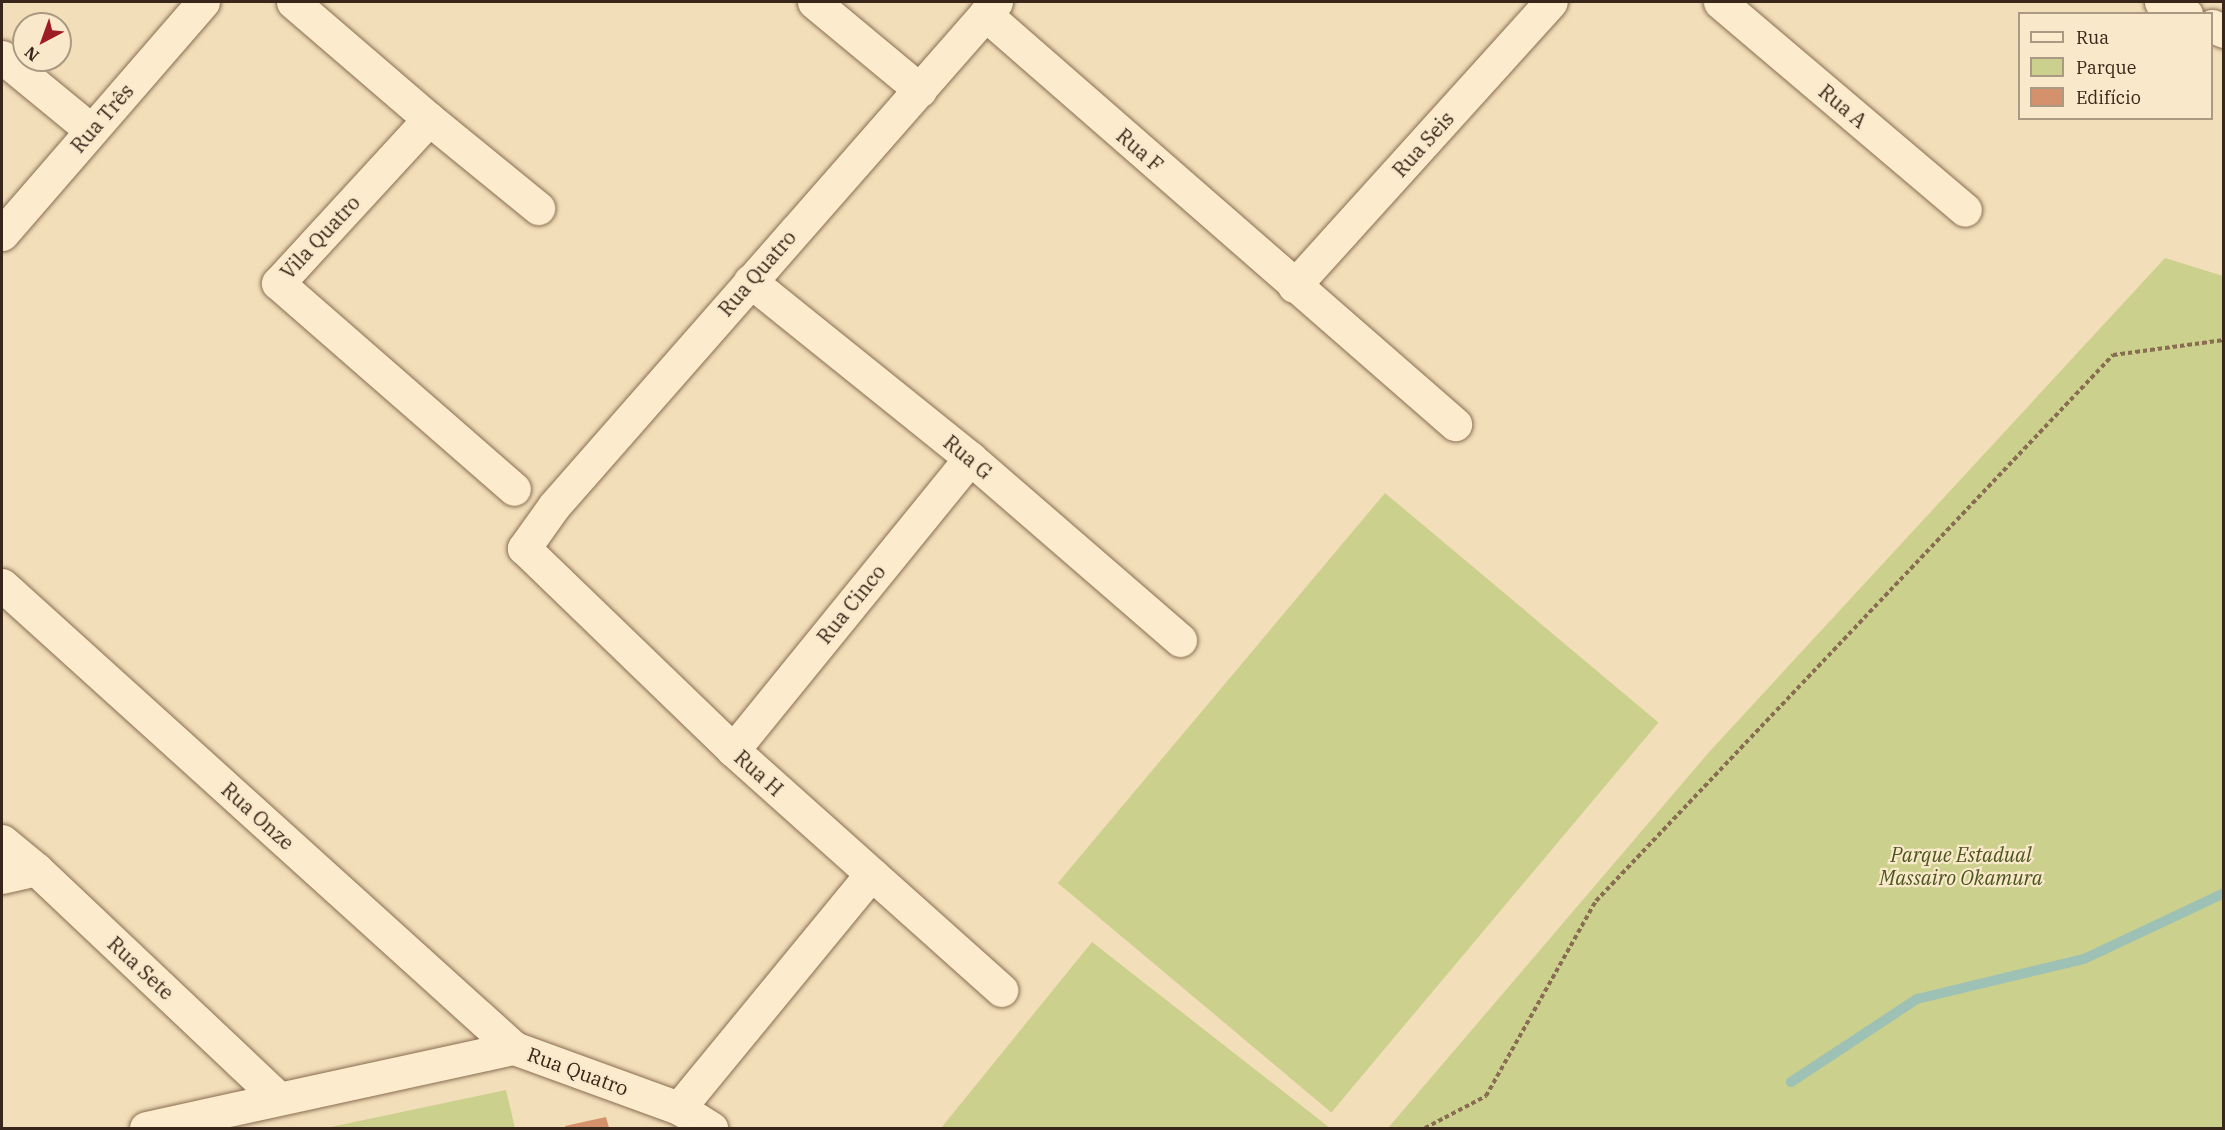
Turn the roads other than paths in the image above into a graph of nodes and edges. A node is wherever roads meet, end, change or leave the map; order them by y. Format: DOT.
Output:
graph roads {
  1 [pos="203,2"];
  2 [pos="293,2"];
  3 [pos="814,2"];
  4 [pos="1551,2"];
  5 [pos="1720,2"];
  6 [pos="2161,2"];
  7 [pos="991,8"];
  8 [pos="2182,12"];
  9 [pos="2,57"];
  10 [pos="920,90"];
  11 [pos="429,119"];
  12 [pos="91,130"];
  13 [pos="538,208"];
  14 [pos="1965,210"];
  15 [pos="2,234"];
  16 [pos="750,281"];
  17 [pos="1294,286"];
  18 [pos="1455,424"];
  19 [pos="970,458"];
  20 [pos="514,489"];
  21 [pos="524,548"];
  22 [pos="2,585"];
  23 [pos="1180,640"];
  24 [pos="733,750"];
  25 [pos="2,841"];
  26 [pos="36,869"];
  27 [pos="871,874"];
  28 [pos="2,877"];
  29 [pos="1001,990"];
  30 [pos="514,1048"];
  31 [pos="278,1098"];
  32 [pos="679,1108"];
  33 [pos="146,1128"];
  34 [pos="711,1128"];
  1 -- 12 [label="street, Rua Três"];
  2 -- 11 [label="street"];
  3 -- 10 [label="street"];
  4 -- 17 [label="street, Rua Seis"];
  5 -- 14 [label="street, Rua A"];
  6 -- 8 [label="street"];
  7 -- 10 [label="street, Rua Quatro"];
  7 -- 17 [label="street, Rua F"];
  9 -- 12 [label="street"];
  10 -- 16 [label="street, Rua Quatro"];
  11 -- 13 [label="street"];
  11 -- 20 [label="street, Vila Quatro"];
  12 -- 15 [label="street, Rua Três"];
  16 -- 19 [label="street, Rua G"];
  16 -- 21 [label="street, Rua Quatro"];
  17 -- 18 [label="street, Rua F"];
  19 -- 23 [label="street, Rua G"];
  19 -- 24 [label="street, Rua Cinco"];
  21 -- 24 [label="street, Rua H"];
  22 -- 30 [label="street, Rua Onze"];
  24 -- 27 [label="street, Rua H"];
  25 -- 26 [label="street, Rua Sete"];
  26 -- 28 [label="street"];
  26 -- 31 [label="street, Rua Sete"];
  27 -- 29 [label="street, Rua H"];
  27 -- 32 [label="street"];
  30 -- 31 [label="street, Rua Quatro"];
  30 -- 32 [label="street, Rua Quatro"];
  31 -- 33 [label="street, Rua Quatro"];
  32 -- 34 [label="street, Rua Quatro"];
}
